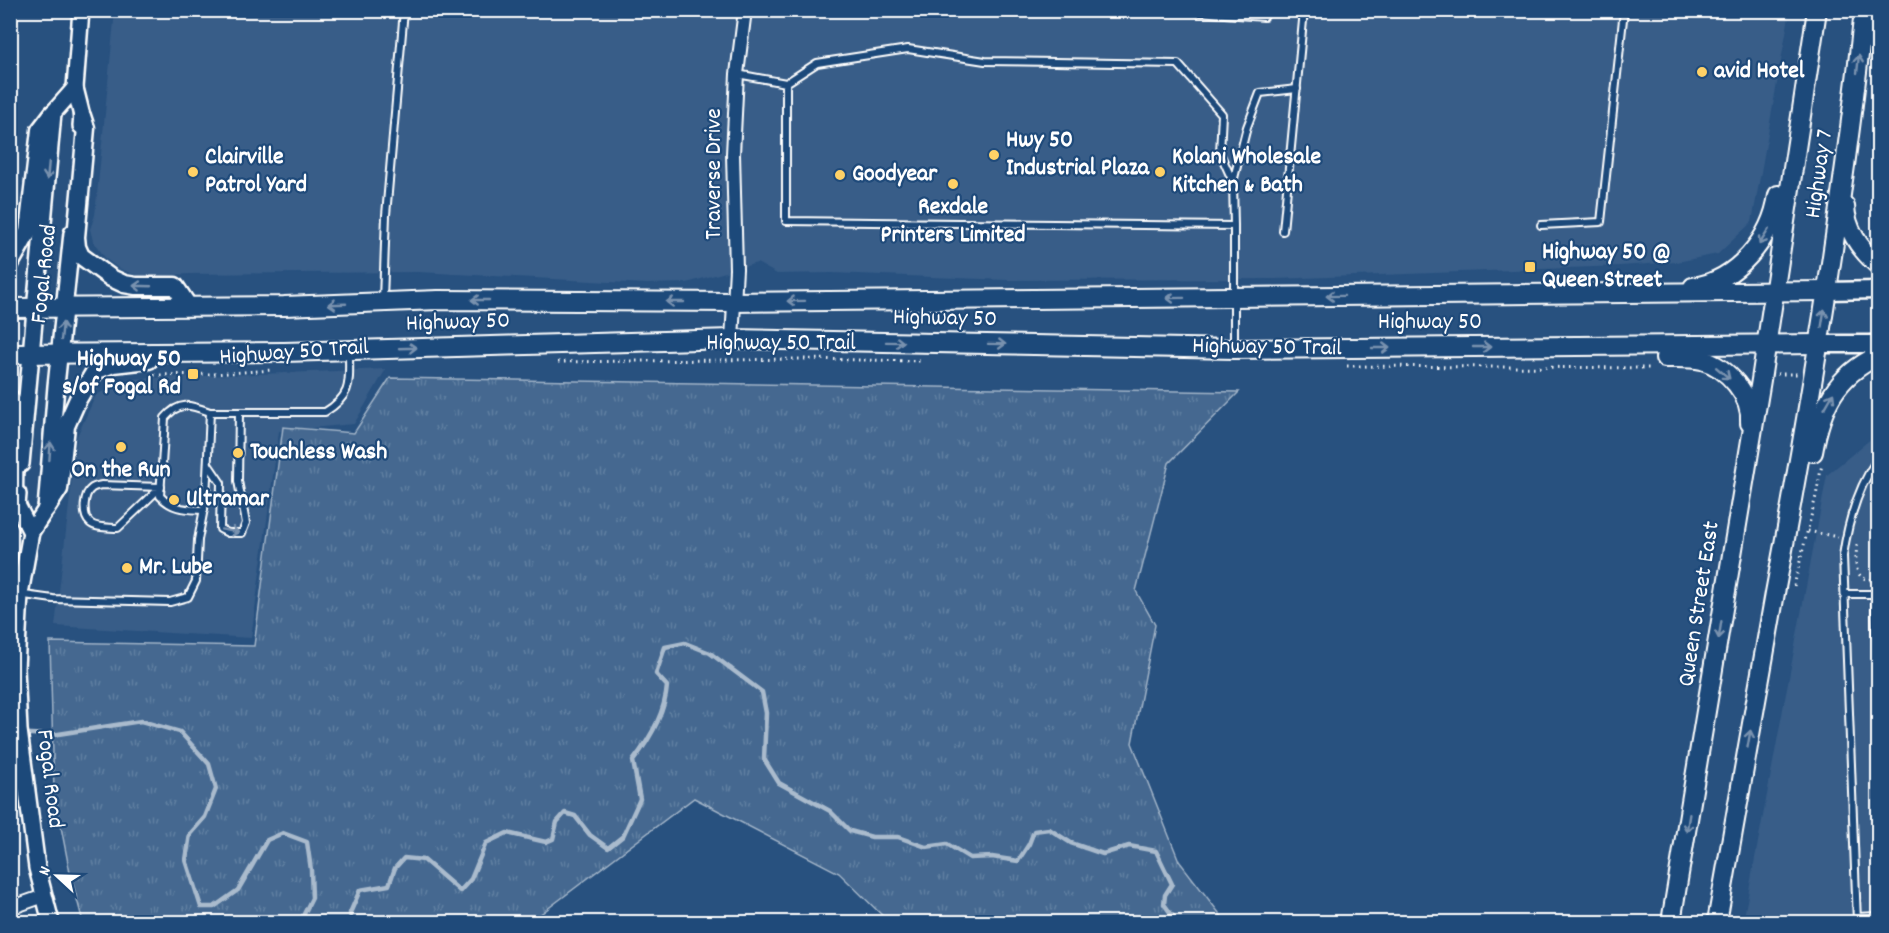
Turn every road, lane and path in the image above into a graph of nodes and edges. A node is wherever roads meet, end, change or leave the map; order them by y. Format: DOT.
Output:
graph roads {
  1 [pos="81,10"];
  2 [pos="404,10"];
  3 [pos="745,10"];
  4 [pos="1269,10"];
  5 [pos="1304,10"];
  6 [pos="1624,10"];
  7 [pos="1817,10"];
  8 [pos="1864,10"];
  9 [pos="1198,12"];
  10 [pos="737,74"];
  11 [pos="786,83"];
  12 [pos="1806,84"];
  13 [pos="75,88"];
  14 [pos="1297,89"];
  15 [pos="53,113"];
  16 [pos="82,116"];
  17 [pos="1852,118"];
  18 [pos="1233,182"];
  19 [pos="1541,225"];
  20 [pos="1234,226"];
  21 [pos="1283,231"];
  22 [pos="10,264"];
  23 [pos="1878,265"];
  24 [pos="1827,291"];
  25 [pos="1878,291"];
  26 [pos="1775,292"];
  27 [pos="1586,293"];
  28 [pos="1233,297"];
  29 [pos="383,302"];
  30 [pos="733,302"];
  31 [pos="189,307"];
  32 [pos="10,308"];
  33 [pos="36,308"];
  34 [pos="64,308"];
  35 [pos="732,339"];
  36 [pos="1878,344"];
  37 [pos="1767,345"];
  38 [pos="1819,345"];
  39 [pos="1569,346"];
  40 [pos="1234,348"];
  41 [pos="349,350"];
  42 [pos="181,353"];
  43 [pos="10,354"];
  44 [pos="31,354"];
  45 [pos="59,354"];
  46 [pos="1878,356"];
  47 [pos="932,361"];
  48 [pos="548,362"];
  49 [pos="1345,366"];
  50 [pos="1661,368"];
  51 [pos="282,369"];
  52 [pos="1762,373"];
  53 [pos="151,375"];
  54 [pos="1814,375"];
  55 [pos="10,398"];
  56 [pos="210,412"];
  57 [pos="239,412"];
  58 [pos="1878,458"];
  59 [pos="208,464"];
  60 [pos="161,487"];
  61 [pos="18,505"];
  62 [pos="46,509"];
  63 [pos="204,510"];
  64 [pos="1808,531"];
  65 [pos="31,532"];
  66 [pos="1845,539"];
  67 [pos="1729,573"];
  68 [pos="1778,576"];
  69 [pos="1878,580"];
  70 [pos="15,594"];
  71 [pos="1845,594"];
  72 [pos="1878,727"];
  73 [pos="44,896"];
  74 [pos="10,908"];
  75 [pos="1878,916"];
  76 [pos="1857,920"];
  77 [pos="51,922"];
  78 [pos="1671,922"];
  79 [pos="1717,922"];
  1 -- 13 [label="street, Fogal Road"];
  2 -- 29 [label="lane"];
  3 -- 10 [label="street, Traverse Drive"];
  4 -- 9 [label="lane"];
  5 -- 14 [label="lane"];
  6 -- 19 [label="lane"];
  7 -- 12 [label="main road, Highway 7"];
  17 -- 8 [label="main road, Highway 7, one-way"];
  10 -- 11 [label="lane"];
  10 -- 30 [label="street, Traverse Drive"];
  11 -- 18 [label="lane"];
  11 -- 20 [label="lane"];
  12 -- 26 [label="main road, Highway 7"];
  12 -- 27 [label="main road, one-way"];
  13 -- 15 [label="street"];
  13 -- 16 [label="street, Fogal Road"];
  14 -- 18 [label="lane"];
  14 -- 21 [label="lane"];
  15 -- 22 [label="main road"];
  15 -- 33 [label="street, Fogal Road, one-way"];
  31 -- 16 [label="main road, one-way"];
  16 -- 34 [label="street, Fogal Road"];
  17 -- 23 [label="main road"];
  17 -- 24 [label="main road, Highway 7"];
  18 -- 20 [label="lane"];
  20 -- 28 [label="lane"];
  24 -- 25 [label="main road, Highway 50"];
  24 -- 26 [label="main road, Highway 50"];
  38 -- 24 [label="main road, Highway 7, one-way"];
  26 -- 27 [label="main road, Highway 50"];
  26 -- 37 [label="main road, Queen Street East"];
  27 -- 28 [label="main road, Highway 50, one-way"];
  28 -- 30 [label="main road, Highway 50, one-way"];
  28 -- 40 [label="lane"];
  30 -- 29 [label="main road, Highway 50, one-way"];
  29 -- 31 [label="main road, Highway 50, one-way"];
  30 -- 35 [label="street, Traverse Drive"];
  31 -- 34 [label="main road, Highway 50"];
  32 -- 33 [label="main road, Highway 50"];
  33 -- 34 [label="main road, Highway 50"];
  33 -- 44 [label="street, Fogal Road"];
  45 -- 34 [label="street, Fogal Road, one-way"];
  35 -- 40 [label="main road, Highway 50, one-way"];
  41 -- 35 [label="main road, Highway 50, one-way"];
  36 -- 38 [label="main road, Highway 50"];
  37 -- 38 [label="main road, Highway 50"];
  37 -- 39 [label="main road, Highway 50"];
  37 -- 52 [label="main road, Queen Street East"];
  38 -- 54 [label="main road"];
  40 -- 39 [label="main road, Highway 50, one-way"];
  39 -- 67 [label="main road, one-way"];
  41 -- 42 [label="main road, Highway 50"];
  41 -- 57 [label="lane"];
  42 -- 45 [label="main road, Highway 50"];
  42 -- 62 [label="main road"];
  43 -- 44 [label="main road, Highway 50"];
  44 -- 45 [label="main road, Highway 50"];
  44 -- 61 [label="street, Fogal Road"];
  62 -- 45 [label="street, Fogal Road, one-way"];
  68 -- 46 [label="main road, one-way"];
  47 -- 48 [label="path, Highway 50 Trail"];
  49 -- 50 [label="path, Highway 50 Trail"];
  51 -- 53 [label="path, Highway 50 Trail"];
  52 -- 54 [label="path"];
  52 -- 67 [label="main road, Queen Street East"];
  54 -- 68 [label="main road"];
  55 -- 61 [label="main road"];
  56 -- 57 [label="lane"];
  56 -- 59 [label="lane"];
  56 -- 60 [label="lane"];
  59 -- 57 [label="lane, one-way"];
  58 -- 66 [label="lane"];
  59 -- 63 [label="lane"];
  60 -- 60 [label="lane"];
  60 -- 63 [label="lane"];
  61 -- 65 [label="street"];
  62 -- 65 [label="street, Fogal Road"];
  63 -- 70 [label="lane"];
  64 -- 66 [label="path"];
  65 -- 70 [label="street, Fogal Road"];
  66 -- 69 [label="path"];
  66 -- 71 [label="lane"];
  67 -- 78 [label="main road, Queen Street East, one-way"];
  79 -- 68 [label="main road, one-way"];
  70 -- 73 [label="street, Fogal Road"];
  71 -- 72 [label="lane"];
  71 -- 76 [label="lane"];
  73 -- 74 [label="street"];
  73 -- 77 [label="street, Fogal Road"];
  75 -- 76 [label="lane"];
}
